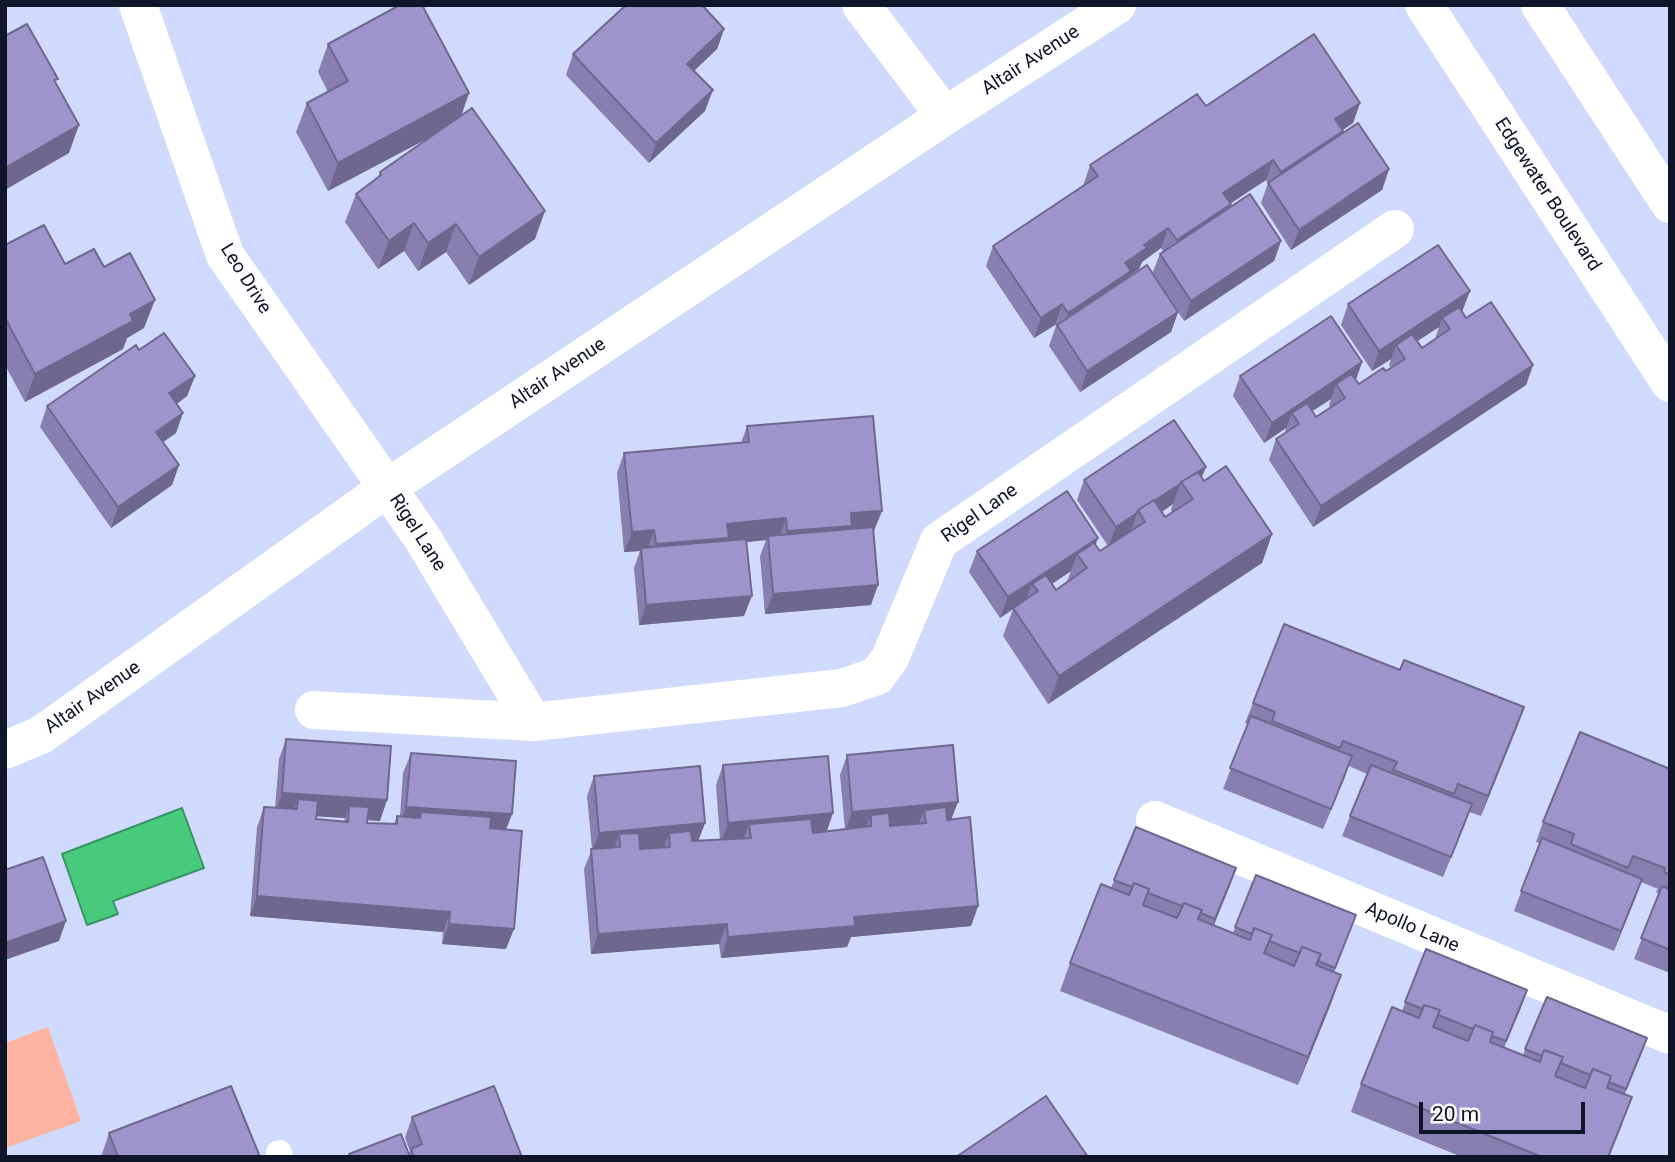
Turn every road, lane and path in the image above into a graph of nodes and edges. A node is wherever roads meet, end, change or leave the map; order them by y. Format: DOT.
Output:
graph roads {
  1 [pos="138,5"];
  2 [pos="861,5"];
  3 [pos="1117,5"];
  4 [pos="1424,5"];
  5 [pos="1541,5"];
  6 [pos="945,116"];
  7 [pos="1670,204"];
  8 [pos="1395,229"];
  9 [pos="1670,383"];
  10 [pos="387,488"];
  11 [pos="314,710"];
  12 [pos="533,722"];
  13 [pos="5,750"];
  14 [pos="1155,820"];
  15 [pos="1670,1035"];
  1 -- 10 [label="street, Leo Drive"];
  2 -- 6 [label="street"];
  3 -- 6 [label="street, Altair Avenue"];
  4 -- 9 [label="street, Edgewater Boulevard"];
  5 -- 7 [label="street"];
  6 -- 10 [label="street, Altair Avenue"];
  8 -- 12 [label="street, Rigel Lane"];
  10 -- 12 [label="street, Rigel Lane"];
  10 -- 13 [label="street, Altair Avenue"];
  11 -- 12 [label="street, Rigel Lane"];
  14 -- 15 [label="street, Apollo Lane"];
}
